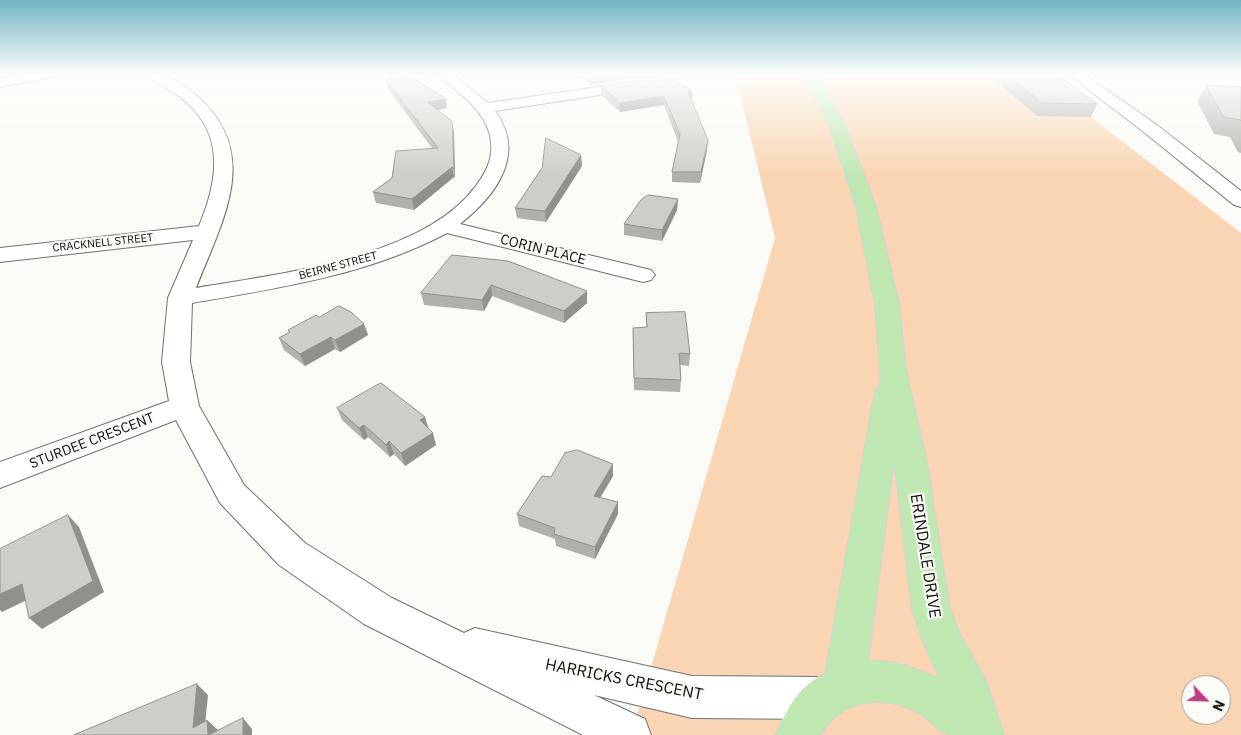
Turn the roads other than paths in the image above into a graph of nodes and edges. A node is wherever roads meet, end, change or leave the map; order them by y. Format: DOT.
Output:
graph roads {
  1 [pos="202,108"];
  2 [pos="484,108"];
  3 [pos="827,108"];
  4 [pos="1122,108"];
  5 [pos="1241,201"];
  6 [pos="444,226"];
  7 [pos="206,232"];
  8 [pos="0,255"];
  9 [pos="643,275"];
  10 [pos="180,298"];
  11 [pos="892,370"];
  12 [pos="184,406"];
  13 [pos="0,475"];
  14 [pos="429,638"];
  15 [pos="833,692"];
  16 [pos="629,735"];
  17 [pos="798,735"];
  18 [pos="981,735"];
  1 -- 7 [label="street, HARRICKS CRESCENT"];
  2 -- 6 [label="street, BEIRNE STREET"];
  3 -- 11 [label="main road, ERINDALE DRIVE"];
  4 -- 5 [label="street"];
  6 -- 9 [label="street, CORIN PLACE"];
  6 -- 10 [label="street, BEIRNE STREET"];
  7 -- 8 [label="street, CRACKNELL STREET"];
  7 -- 10 [label="street, HARRICKS CRESCENT"];
  10 -- 12 [label="street, HARRICKS CRESCENT"];
  11 -- 15 [label="main road, ERINDALE DRIVE"];
  11 -- 18 [label="main road, ERINDALE DRIVE"];
  12 -- 13 [label="street, STURDEE CRESCENT"];
  12 -- 14 [label="street, HARRICKS CRESCENT"];
  14 -- 15 [label="street, HARRICKS CRESCENT"];
  14 -- 16 [label="street, HARRICKS CRESCENT"];
  15 -- 17 [label="main road"];
  15 -- 18 [label="main road, ERINDALE DRIVE"];
}
